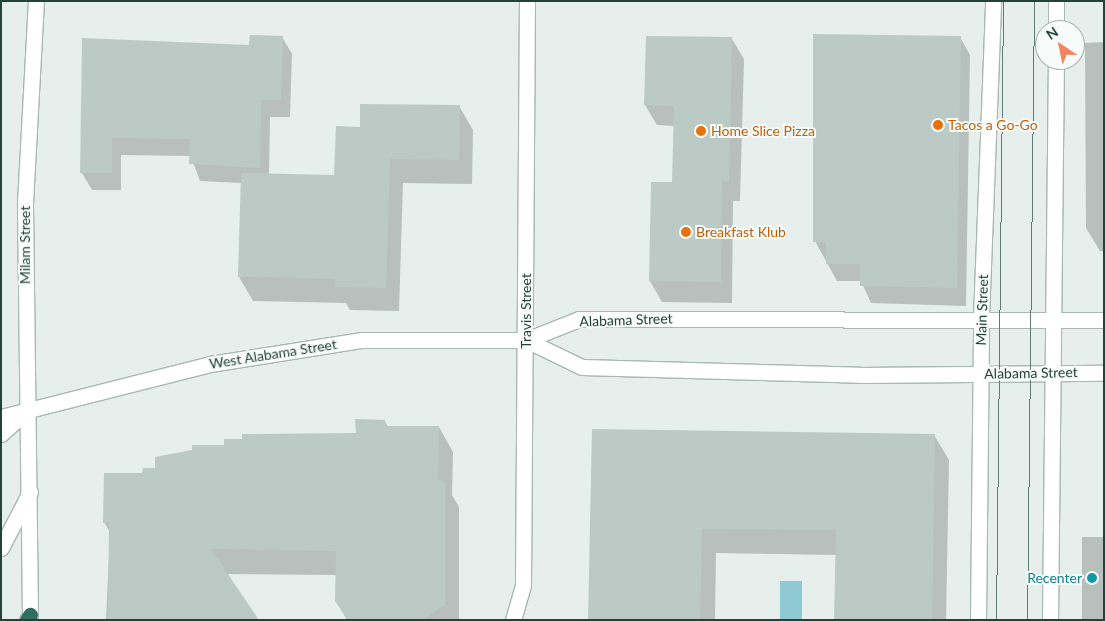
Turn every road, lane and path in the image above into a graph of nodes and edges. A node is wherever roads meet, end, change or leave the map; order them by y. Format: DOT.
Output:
graph roads {
  1 [pos="36,1"];
  2 [pos="527,1"];
  3 [pos="993,1"];
  4 [pos="1056,1"];
  5 [pos="1056,20"];
  6 [pos="1056,70"];
  7 [pos="981,318"];
  8 [pos="1055,318"];
  9 [pos="1104,320"];
  10 [pos="526,340"];
  11 [pos="1053,372"];
  12 [pos="1104,373"];
  13 [pos="980,374"];
  14 [pos="25,412"];
  15 [pos="1,417"];
  16 [pos="1,434"];
  17 [pos="32,488"];
  18 [pos="1,548"];
  19 [pos="28,618"];
  20 [pos="513,620"];
  21 [pos="978,620"];
  22 [pos="1050,620"];
  1 -- 14 [label="main road, Milam Street"];
  2 -- 10 [label="main road, Travis Street"];
  3 -- 7 [label="main road, Main Street"];
  4 -- 5 [label="main road"];
  6 -- 8 [label="main road"];
  7 -- 8 [label="main road, Alabama Street"];
  7 -- 10 [label="main road, Alabama Street"];
  7 -- 13 [label="main road, Main Street"];
  8 -- 9 [label="main road, Alabama Street"];
  8 -- 11 [label="main road"];
  10 -- 13 [label="main road, Alabama Street"];
  10 -- 14 [label="main road, West Alabama Street"];
  10 -- 20 [label="main road, Travis Street"];
  11 -- 12 [label="main road, Alabama Street"];
  11 -- 13 [label="main road, Alabama Street"];
  11 -- 22 [label="main road"];
  13 -- 21 [label="main road, Main Street"];
  14 -- 15 [label="main road, West Alabama Street"];
  14 -- 16 [label="main road, West Alabama Street"];
  14 -- 17 [label="main road, Milam Street"];
  17 -- 18 [label="main road"];
  17 -- 19 [label="main road, Milam Street"];
}
